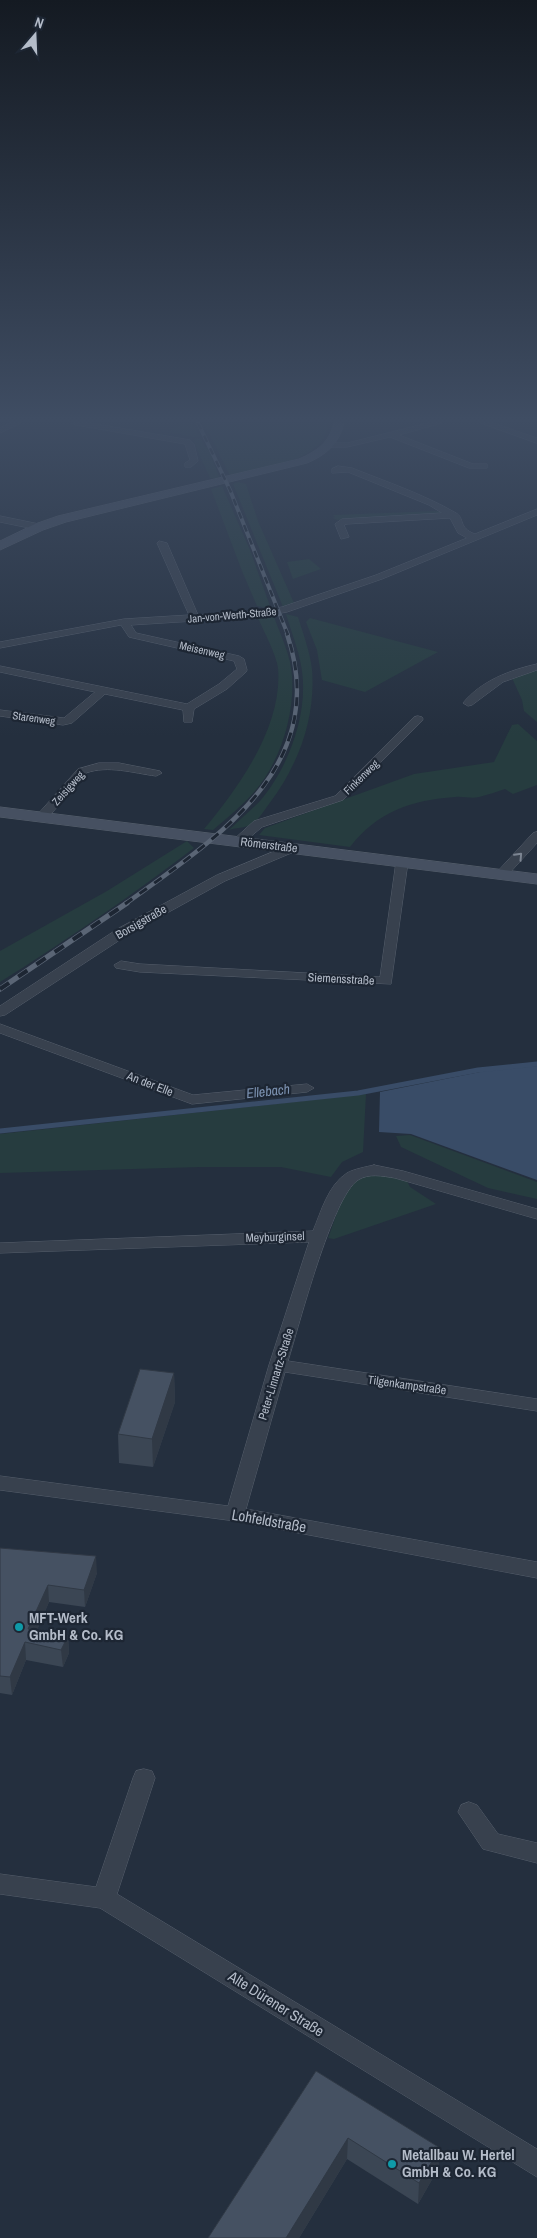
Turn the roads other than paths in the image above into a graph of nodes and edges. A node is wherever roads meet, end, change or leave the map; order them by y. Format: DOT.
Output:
graph roads {
  1 [pos="38,527"];
  2 [pos="340,527"];
  3 [pos="458,527"];
  4 [pos="498,527"];
  5 [pos="344,537"];
  6 [pos="474,537"];
  7 [pos="162,543"];
  8 [pos="0,546"];
  9 [pos="196,618"];
  10 [pos="124,622"];
  11 [pos="0,645"];
  12 [pos="537,667"];
  13 [pos="0,669"];
  14 [pos="103,690"];
  15 [pos="468,703"];
  16 [pos="0,713"];
  17 [pos="418,719"];
  18 [pos="156,773"];
  19 [pos="0,812"];
  20 [pos="42,817"];
  21 [pos="537,836"];
  22 [pos="238,841"];
  23 [pos="292,848"];
  24 [pos="402,862"];
  25 [pos="501,874"];
  26 [pos="537,879"];
  27 [pos="166,959"];
  28 [pos="121,964"];
  29 [pos="176,969"];
  30 [pos="0,1012"];
  31 [pos="0,1028"];
  32 [pos="307,1088"];
  33 [pos="537,1214"];
  34 [pos="319,1236"];
  35 [pos="0,1248"];
  36 [pos="278,1365"];
  37 [pos="537,1405"];
  38 [pos="0,1483"];
  39 [pos="235,1514"];
  40 [pos="537,1570"];
  41 [pos="144,1778"];
  42 [pos="469,1812"];
  43 [pos="537,1853"];
  44 [pos="0,1884"];
  45 [pos="104,1898"];
  46 [pos="537,2164"];
  1 -- 8 [label="main road"];
  2 -- 5 [label="street"];
  3 -- 6 [label="street"];
  4 -- 6 [label="street, Jan-von-Werth-Straße"];
  6 -- 9 [label="street, Jan-von-Werth-Straße"];
  7 -- 9 [label="street"];
  9 -- 10 [label="street, Jan-von-Werth-Straße"];
  10 -- 11 [label="street, Jan-von-Werth-Straße"];
  10 -- 14 [label="street, Meisenweg"];
  12 -- 15 [label="street"];
  13 -- 14 [label="street, Meisenweg"];
  14 -- 16 [label="street, Starenweg"];
  17 -- 22 [label="street, Finkenweg"];
  18 -- 20 [label="street, Zeisigweg"];
  19 -- 20 [label="main road, Römerstraße"];
  20 -- 22 [label="main road, Römerstraße"];
  25 -- 21 [label="street, one-way"];
  22 -- 23 [label="main road, Römerstraße"];
  23 -- 24 [label="main road, Römerstraße"];
  23 -- 30 [label="street, Borsigstraße"];
  24 -- 25 [label="main road, Römerstraße"];
  24 -- 29 [label="street, Siemensstraße"];
  25 -- 26 [label="main road, Römerstraße"];
  27 -- 29 [label="street"];
  28 -- 29 [label="street, Siemensstraße"];
  31 -- 32 [label="street, An der Elle"];
  33 -- 34 [label="street, Meyburginsel"];
  34 -- 35 [label="street, Meyburginsel"];
  34 -- 36 [label="street, Peter-Linnartz-Straße"];
  36 -- 37 [label="street, Tilgenkampstraße"];
  36 -- 39 [label="street, Peter-Linnartz-Straße"];
  38 -- 39 [label="street, Lohfeldstraße"];
  39 -- 40 [label="street, Lohfeldstraße"];
  41 -- 45 [label="street"];
  42 -- 43 [label="street"];
  44 -- 45 [label="street, Alte Dürener Straße"];
  45 -- 46 [label="street, Alte Dürener Straße"];
}
